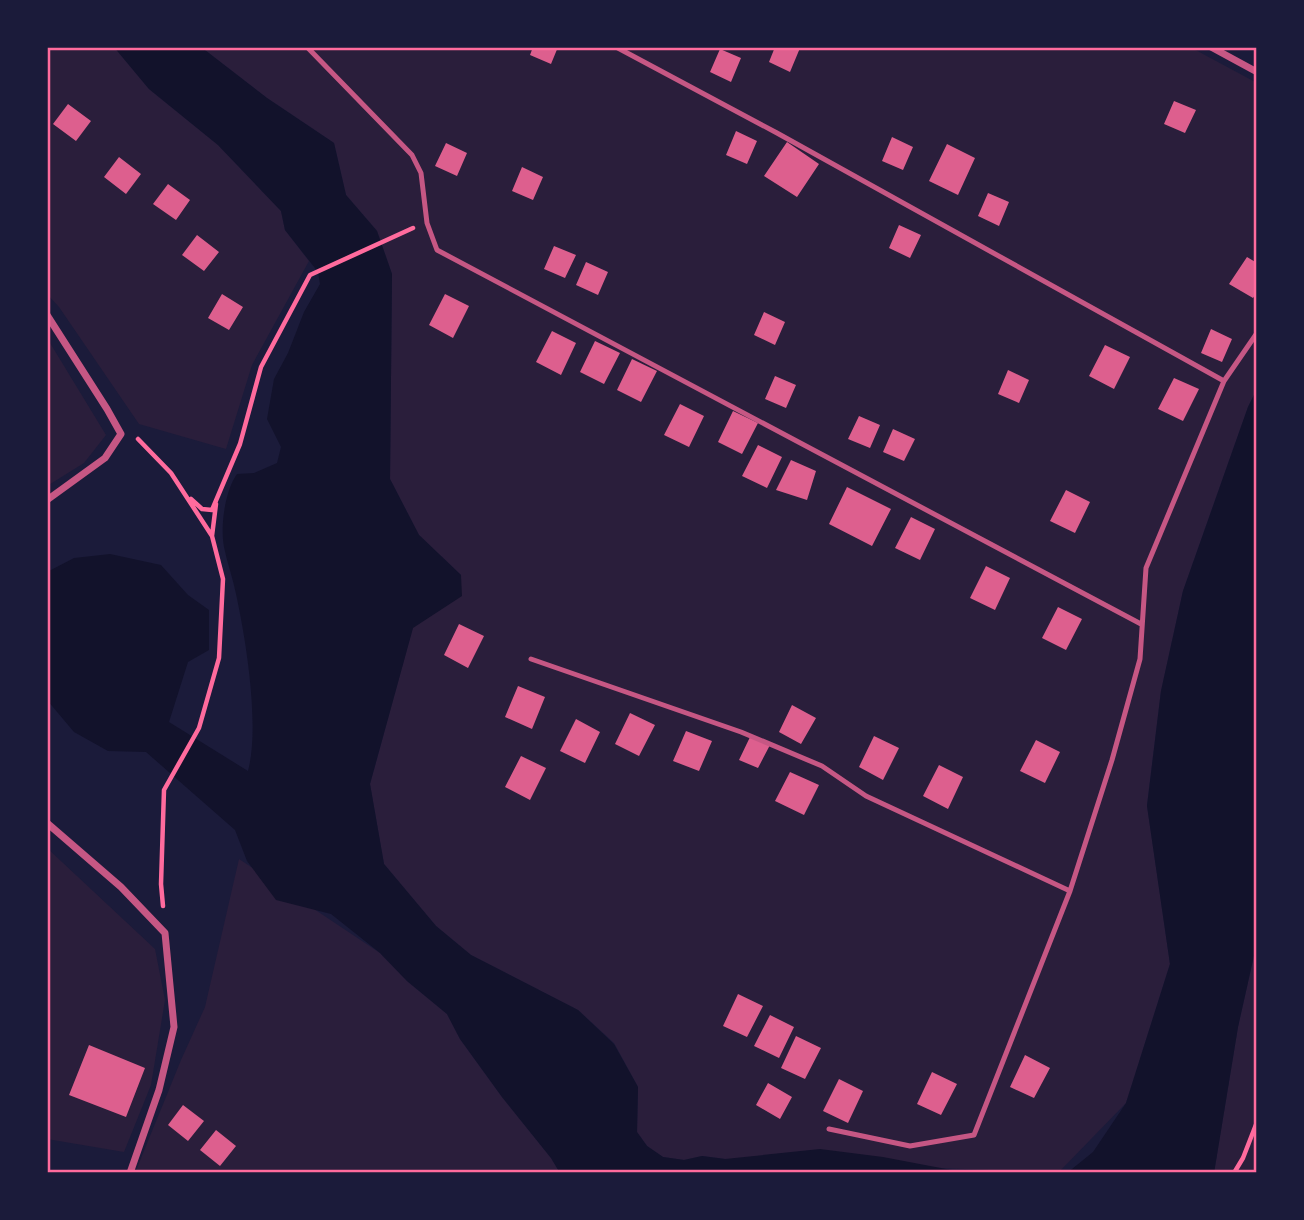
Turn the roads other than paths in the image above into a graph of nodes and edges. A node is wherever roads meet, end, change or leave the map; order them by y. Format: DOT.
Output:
graph roads {
  1 [pos="307,47"];
  2 [pos="616,47"];
  3 [pos="1211,47"];
  4 [pos="1257,72"];
  5 [pos="47,315"];
  6 [pos="1257,333"];
  7 [pos="1224,381"];
  8 [pos="47,500"];
  9 [pos="1141,624"];
  10 [pos="531,659"];
  11 [pos="47,823"];
  12 [pos="1070,891"];
  13 [pos="830,1129"];
  14 [pos="130,1173"];
  1 -- 9 [label="lane"];
  2 -- 7 [label="lane"];
  3 -- 4 [label="street"];
  5 -- 8 [label="street"];
  6 -- 7 [label="lane"];
  7 -- 9 [label="lane"];
  9 -- 12 [label="lane"];
  10 -- 12 [label="lane"];
  11 -- 14 [label="street"];
  12 -- 13 [label="lane"];
}
